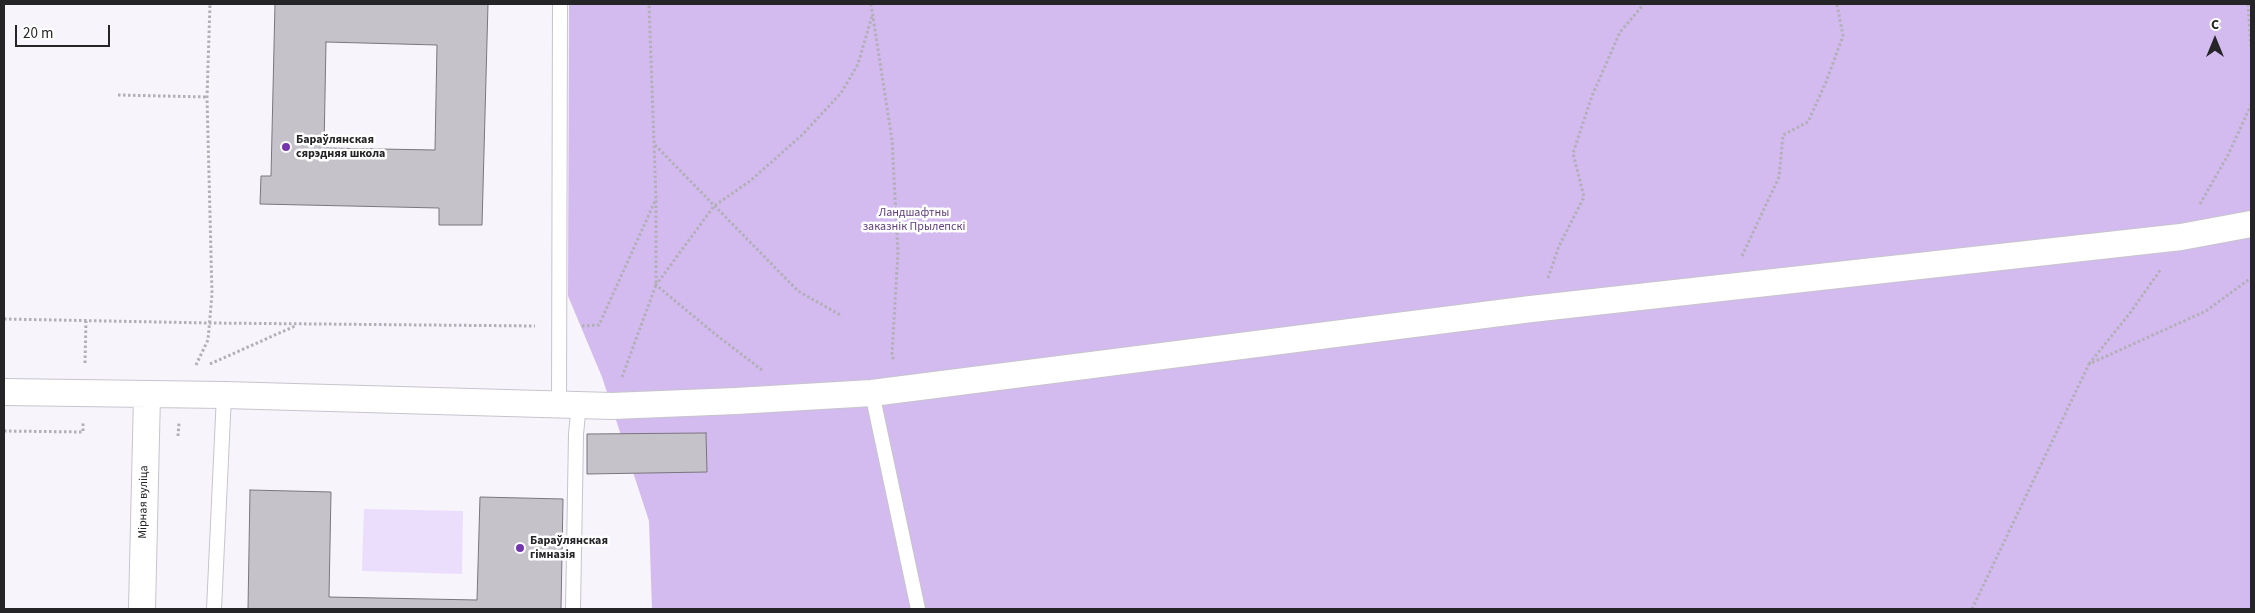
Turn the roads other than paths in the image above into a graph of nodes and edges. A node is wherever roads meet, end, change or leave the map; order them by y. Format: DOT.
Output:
graph roads {
  1 [pos="560,4"];
  2 [pos="2251,224"];
  3 [pos="4,392"];
  4 [pos="872,393"];
  5 [pos="147,395"];
  6 [pos="224,396"];
  7 [pos="569,404"];
  8 [pos="142,609"];
  9 [pos="214,609"];
  10 [pos="573,609"];
  11 [pos="918,609"];
  1 -- 7 [label="lane"];
  2 -- 4 [label="street"];
  3 -- 5 [label="street"];
  4 -- 7 [label="street"];
  4 -- 11 [label="lane"];
  5 -- 6 [label="street"];
  5 -- 8 [label="street, Мірная вуліца"];
  6 -- 7 [label="street"];
  6 -- 9 [label="lane"];
  7 -- 10 [label="lane"];
}
